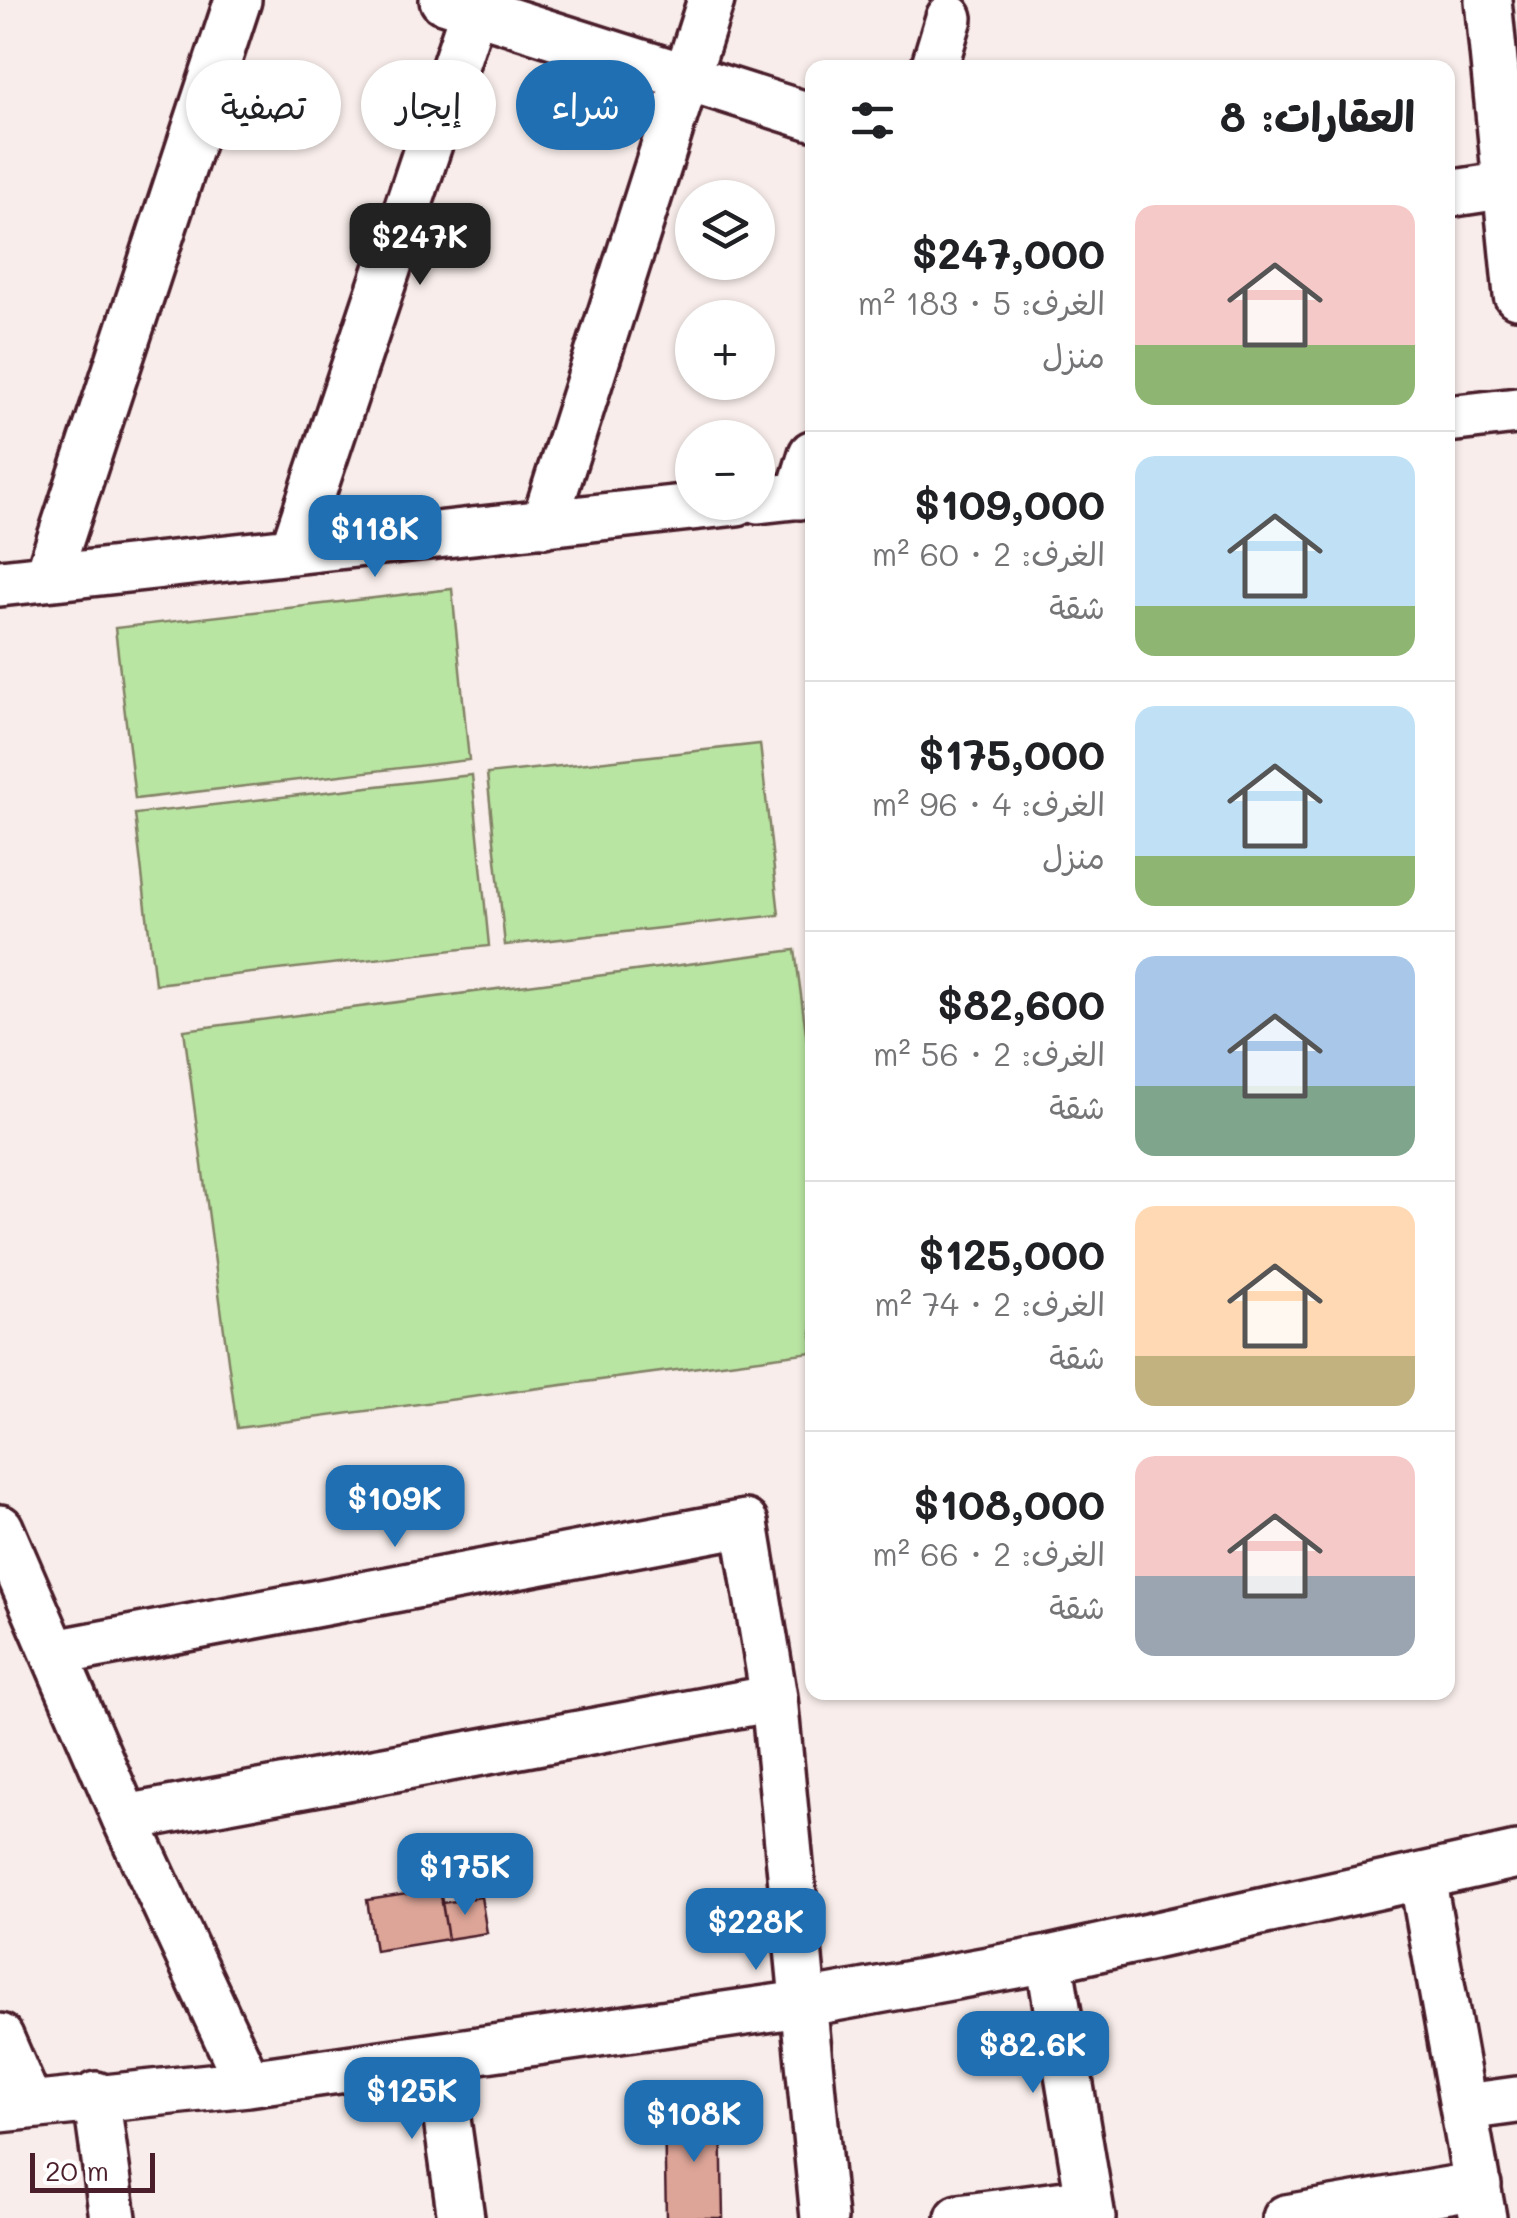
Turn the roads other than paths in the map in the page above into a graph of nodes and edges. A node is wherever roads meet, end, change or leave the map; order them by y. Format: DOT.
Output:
graph roads {
  1 [pos="238,0"];
  2 [pos="711,0"];
  3 [pos="1488,0"];
  4 [pos="465,3"];
  5 [pos="949,18"];
  6 [pos="936,60"];
  7 [pos="686,79"];
  8 [pos="805,115"];
  9 [pos="1507,185"];
  10 [pos="1455,193"];
  11 [pos="1517,295"];
  12 [pos="1517,411"];
  13 [pos="1455,418"];
  14 [pos="675,509"];
  15 [pos="544,524"];
  16 [pos="292,552"];
  17 [pos="48,577"];
  18 [pos="0,583"];
  19 [pos="0,1528"];
  20 [pos="54,1653"];
  21 [pos="774,1698"];
  22 [pos="125,1818"];
  23 [pos="1517,1855"];
  24 [pos="1422,1877"];
  25 [pos="1049,1959"];
  26 [pos="800,2004"];
  27 [pos="0,2037"];
  28 [pos="438,2056"];
  29 [pos="248,2083"];
  30 [pos="96,2096"];
  31 [pos="1517,2100"];
  32 [pos="14,2106"];
  33 [pos="1466,2106"];
  34 [pos="1480,2202"];
  35 [pos="1090,2210"];
  36 [pos="1040,2212"];
  37 [pos="114,2218"];
  38 [pos="461,2218"];
  39 [pos="824,2218"];
  40 [pos="959,2218"];
  41 [pos="1286,2218"];
  1 -- 17 [label="street"];
  2 -- 7 [label="street"];
  3 -- 9 [label="street"];
  4 -- 7 [label="street"];
  4 -- 16 [label="street"];
  5 -- 6 [label="street"];
  7 -- 8 [label="street"];
  7 -- 15 [label="street"];
  9 -- 10 [label="street"];
  9 -- 11 [label="street"];
  12 -- 13 [label="street"];
  14 -- 15 [label="street"];
  15 -- 16 [label="street"];
  16 -- 17 [label="street"];
  17 -- 18 [label="street"];
  19 -- 20 [label="street"];
  20 -- 21 [label="street"];
  20 -- 22 [label="street"];
  21 -- 22 [label="street"];
  21 -- 26 [label="street"];
  22 -- 29 [label="street"];
  23 -- 24 [label="street"];
  24 -- 25 [label="street"];
  24 -- 33 [label="street"];
  25 -- 26 [label="street"];
  25 -- 35 [label="street"];
  26 -- 28 [label="street"];
  26 -- 39 [label="street"];
  27 -- 32 [label="street"];
  28 -- 29 [label="street"];
  28 -- 38 [label="street"];
  29 -- 30 [label="street"];
  30 -- 32 [label="street"];
  30 -- 37 [label="street"];
  31 -- 33 [label="street"];
  33 -- 34 [label="street"];
  34 -- 41 [label="street"];
  35 -- 36 [label="street"];
  36 -- 40 [label="street"];
}
